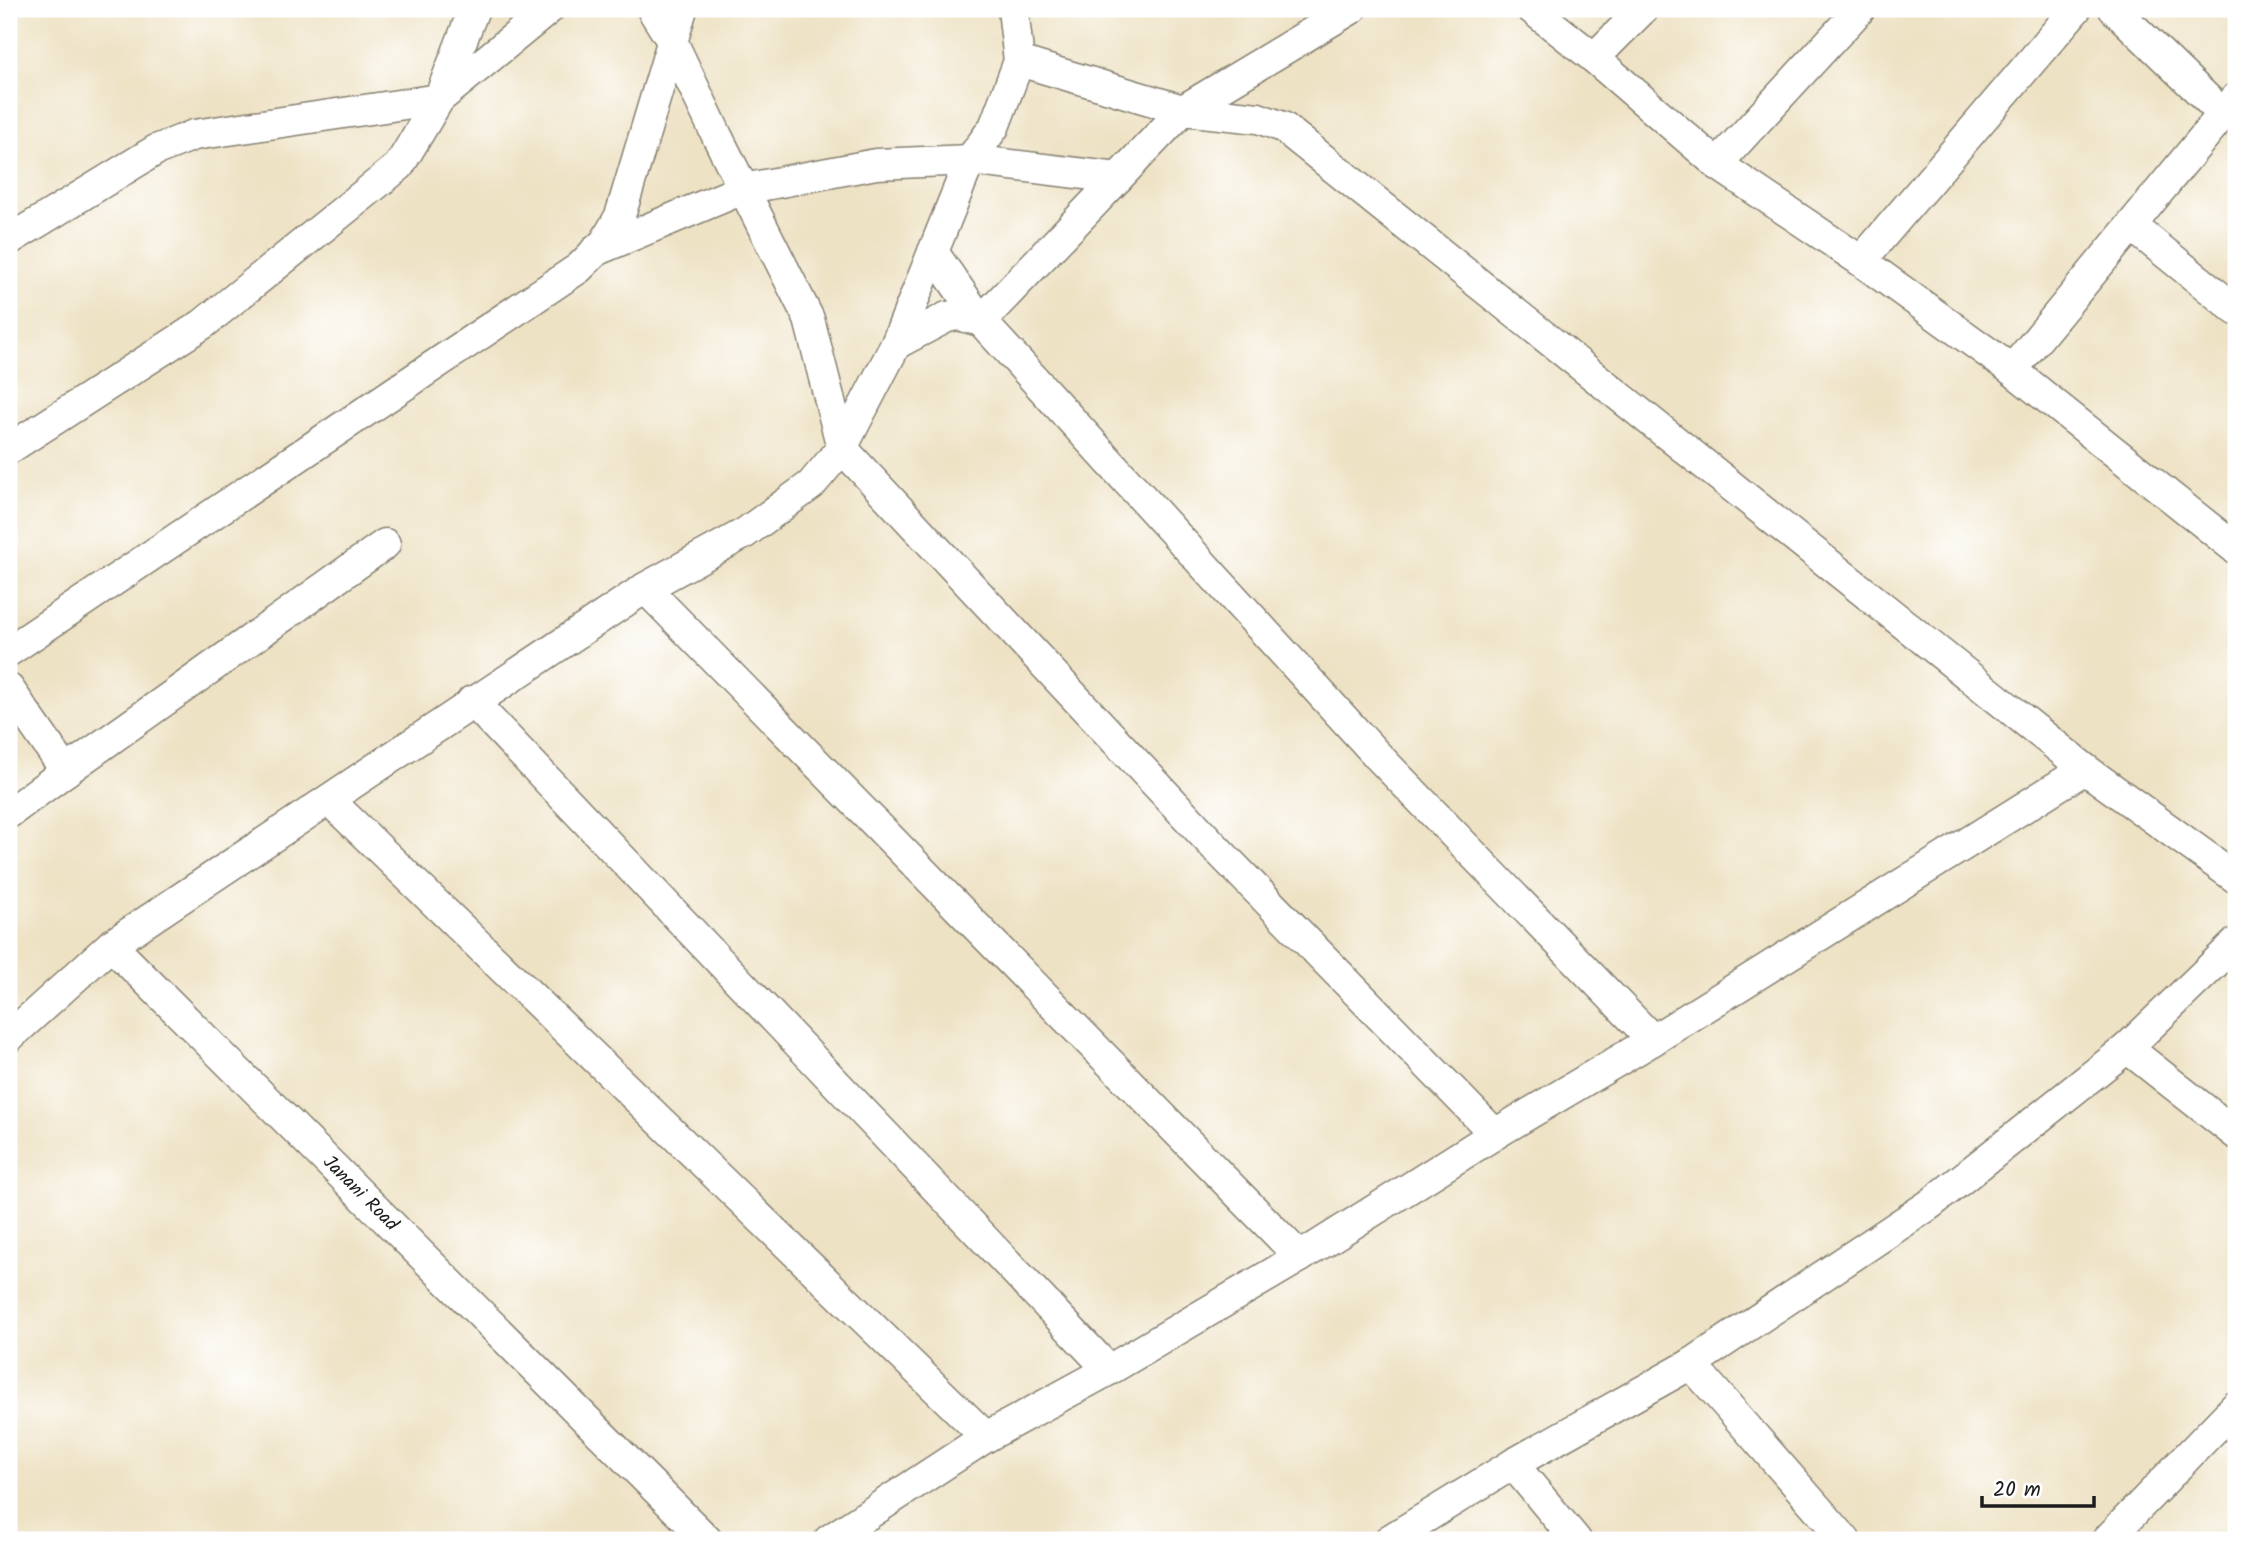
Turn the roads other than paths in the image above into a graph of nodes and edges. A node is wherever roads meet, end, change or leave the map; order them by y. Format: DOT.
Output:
graph roads {
  1 [pos="474,9"];
  2 [pos="549,9"];
  3 [pos="652,9"];
  4 [pos="682,9"];
  5 [pos="1013,9"];
  6 [pos="1351,9"];
  7 [pos="1532,9"];
  8 [pos="1643,9"];
  9 [pos="1860,9"];
  10 [pos="2076,9"];
  11 [pos="2114,9"];
  12 [pos="672,41"];
  13 [pos="1594,58"];
  14 [pos="1019,61"];
  15 [pos="439,99"];
  16 [pos="2230,106"];
  17 [pos="1183,110"];
  18 [pos="970,160"];
  19 [pos="1717,164"];
  20 [pos="1118,178"];
  21 [pos="743,189"];
  22 [pos="2132,226"];
  23 [pos="9,240"];
  24 [pos="595,251"];
  25 [pos="933,252"];
  26 [pos="1861,261"];
  27 [pos="2236,310"];
  28 [pos="981,321"];
  29 [pos="896,344"];
  30 [pos="2012,370"];
  31 [pos="842,448"];
  32 [pos="9,449"];
  33 [pos="385,544"];
  34 [pos="2236,549"];
  35 [pos="645,588"];
  36 [pos="9,651"];
  37 [pos="9,689"];
  38 [pos="472,701"];
  39 [pos="2085,769"];
  40 [pos="66,771"];
  41 [pos="329,800"];
  42 [pos="9,813"];
  43 [pos="2236,878"];
  44 [pos="2236,943"];
  45 [pos="111,945"];
  46 [pos="9,1037"];
  47 [pos="1653,1040"];
  48 [pos="2127,1048"];
  49 [pos="1495,1134"];
  50 [pos="2236,1134"];
  51 [pos="1300,1257"];
  52 [pos="1690,1364"];
  53 [pos="1109,1370"];
  54 [pos="2236,1406"];
  55 [pos="986,1437"];
  56 [pos="1513,1464"];
  57 [pos="707,1540"];
  58 [pos="829,1540"];
  59 [pos="1388,1540"];
  60 [pos="1576,1540"];
  61 [pos="1845,1540"];
  62 [pos="2107,1540"];
  1 -- 15 [label="street"];
  2 -- 15 [label="street"];
  3 -- 12 [label="street"];
  4 -- 12 [label="street"];
  5 -- 14 [label="street"];
  6 -- 17 [label="street"];
  7 -- 13 [label="street"];
  8 -- 13 [label="street"];
  9 -- 19 [label="street"];
  10 -- 26 [label="street"];
  11 -- 16 [label="street"];
  12 -- 21 [label="street"];
  12 -- 24 [label="street"];
  13 -- 19 [label="street"];
  14 -- 17 [label="street"];
  14 -- 18 [label="street"];
  15 -- 23 [label="street"];
  15 -- 32 [label="street"];
  16 -- 22 [label="street"];
  17 -- 20 [label="street"];
  17 -- 39 [label="street"];
  18 -- 20 [label="street"];
  18 -- 21 [label="street"];
  18 -- 25 [label="street"];
  19 -- 26 [label="street"];
  20 -- 28 [label="street"];
  21 -- 24 [label="street"];
  21 -- 31 [label="street"];
  22 -- 27 [label="street"];
  22 -- 30 [label="street"];
  24 -- 36 [label="street"];
  25 -- 28 [label="street"];
  25 -- 29 [label="street"];
  26 -- 30 [label="street"];
  28 -- 29 [label="street"];
  28 -- 47 [label="street"];
  29 -- 31 [label="street"];
  30 -- 34 [label="street"];
  31 -- 35 [label="street"];
  31 -- 49 [label="street"];
  33 -- 40 [label="street"];
  35 -- 38 [label="street"];
  35 -- 51 [label="street"];
  37 -- 40 [label="street"];
  38 -- 41 [label="street"];
  38 -- 53 [label="street"];
  39 -- 43 [label="street"];
  39 -- 47 [label="street"];
  40 -- 42 [label="street"];
  41 -- 45 [label="street"];
  41 -- 55 [label="street"];
  44 -- 48 [label="street"];
  45 -- 46 [label="street"];
  45 -- 57 [label="street, Janani Road"];
  47 -- 49 [label="street"];
  48 -- 50 [label="street"];
  48 -- 52 [label="street"];
  49 -- 51 [label="street"];
  51 -- 53 [label="street"];
  52 -- 56 [label="street"];
  52 -- 61 [label="street"];
  53 -- 55 [label="street"];
  54 -- 62 [label="street"];
  55 -- 58 [label="street"];
  56 -- 59 [label="street"];
  56 -- 60 [label="street"];
}
